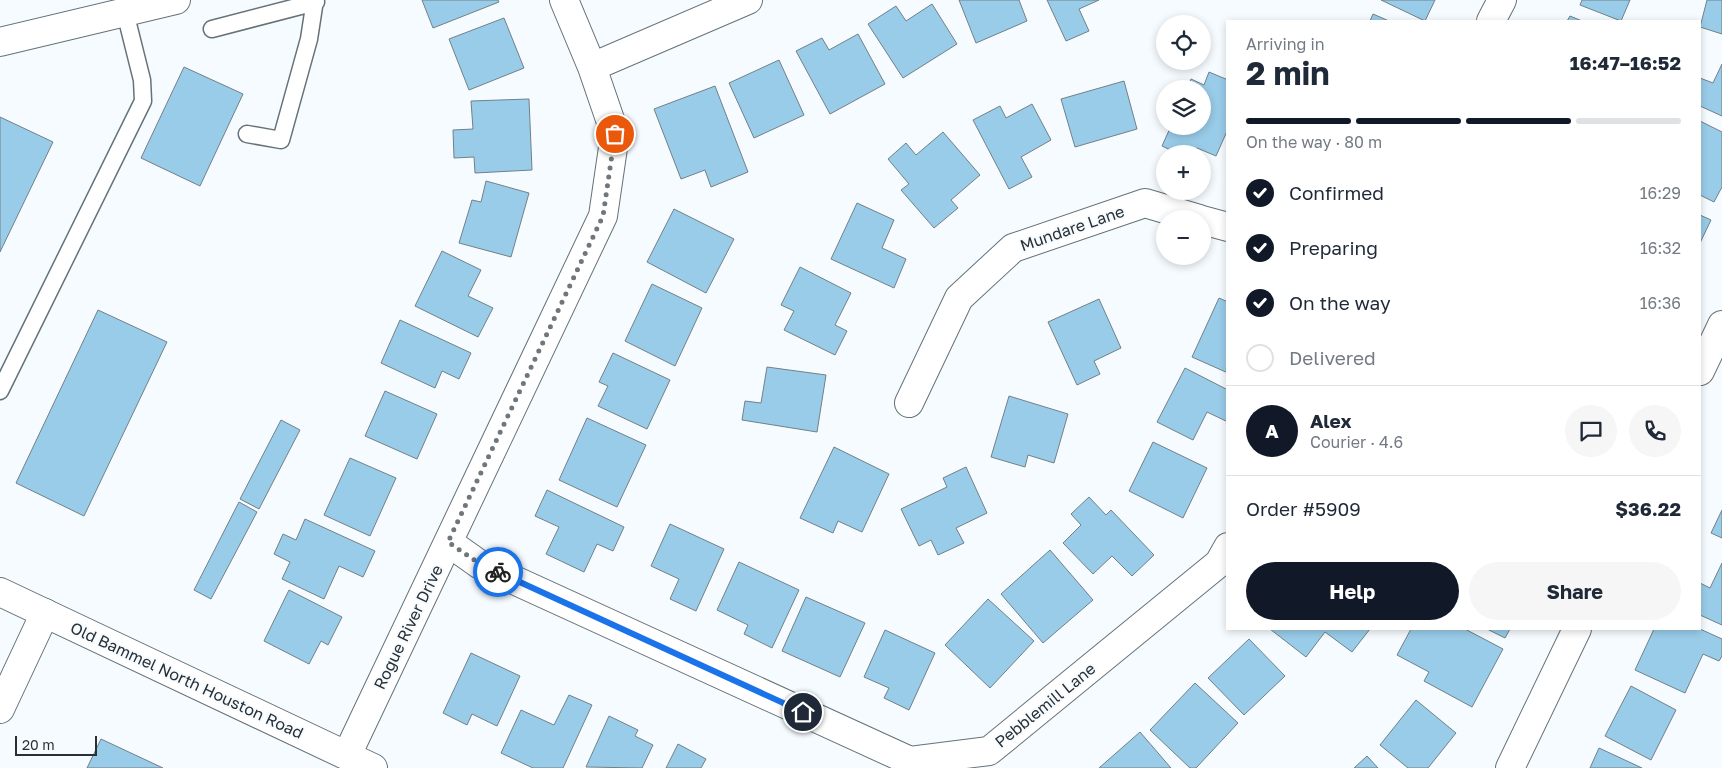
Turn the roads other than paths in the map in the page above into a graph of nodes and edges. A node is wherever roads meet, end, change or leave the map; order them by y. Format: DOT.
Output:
graph roads {
  1 [pos="176,0"];
  2 [pos="564,0"];
  3 [pos="748,0"];
  4 [pos="1502,0"];
  5 [pos="315,1"];
  6 [pos="125,12"];
  7 [pos="1492,20"];
  8 [pos="212,29"];
  9 [pos="0,42"];
  10 [pos="592,67"];
  11 [pos="247,134"];
  12 [pos="1170,210"];
  13 [pos="1211,223"];
  14 [pos="1226,227"];
  15 [pos="1722,325"];
  16 [pos="1701,369"];
  17 [pos="0,391"];
  18 [pos="909,403"];
  19 [pos="448,542"];
  20 [pos="1226,551"];
  21 [pos="0,592"];
  22 [pos="46,614"];
  23 [pos="1577,630"];
  24 [pos="0,709"];
  25 [pos="346,755"];
  26 [pos="374,768"];
  27 [pos="1510,768"];
  1 -- 6 [label="street"];
  2 -- 10 [label="street, Rogue River Drive"];
  3 -- 10 [label="street"];
  4 -- 7 [label="street"];
  5 -- 8 [label="lane"];
  5 -- 11 [label="lane"];
  6 -- 9 [label="street"];
  6 -- 17 [label="lane"];
  10 -- 19 [label="street, Rogue River Drive"];
  12 -- 18 [label="street, Mundare Lane"];
  13 -- 14 [label="street"];
  15 -- 16 [label="street"];
  19 -- 20 [label="street, Pebblemill Lane"];
  19 -- 25 [label="street, Rogue River Drive"];
  21 -- 22 [label="street, Old Bammel North Houston Road"];
  22 -- 24 [label="street"];
  22 -- 25 [label="street, Old Bammel North Houston Road"];
  23 -- 27 [label="street"];
  25 -- 26 [label="street, Old Bammel North Houston Road"];
}
